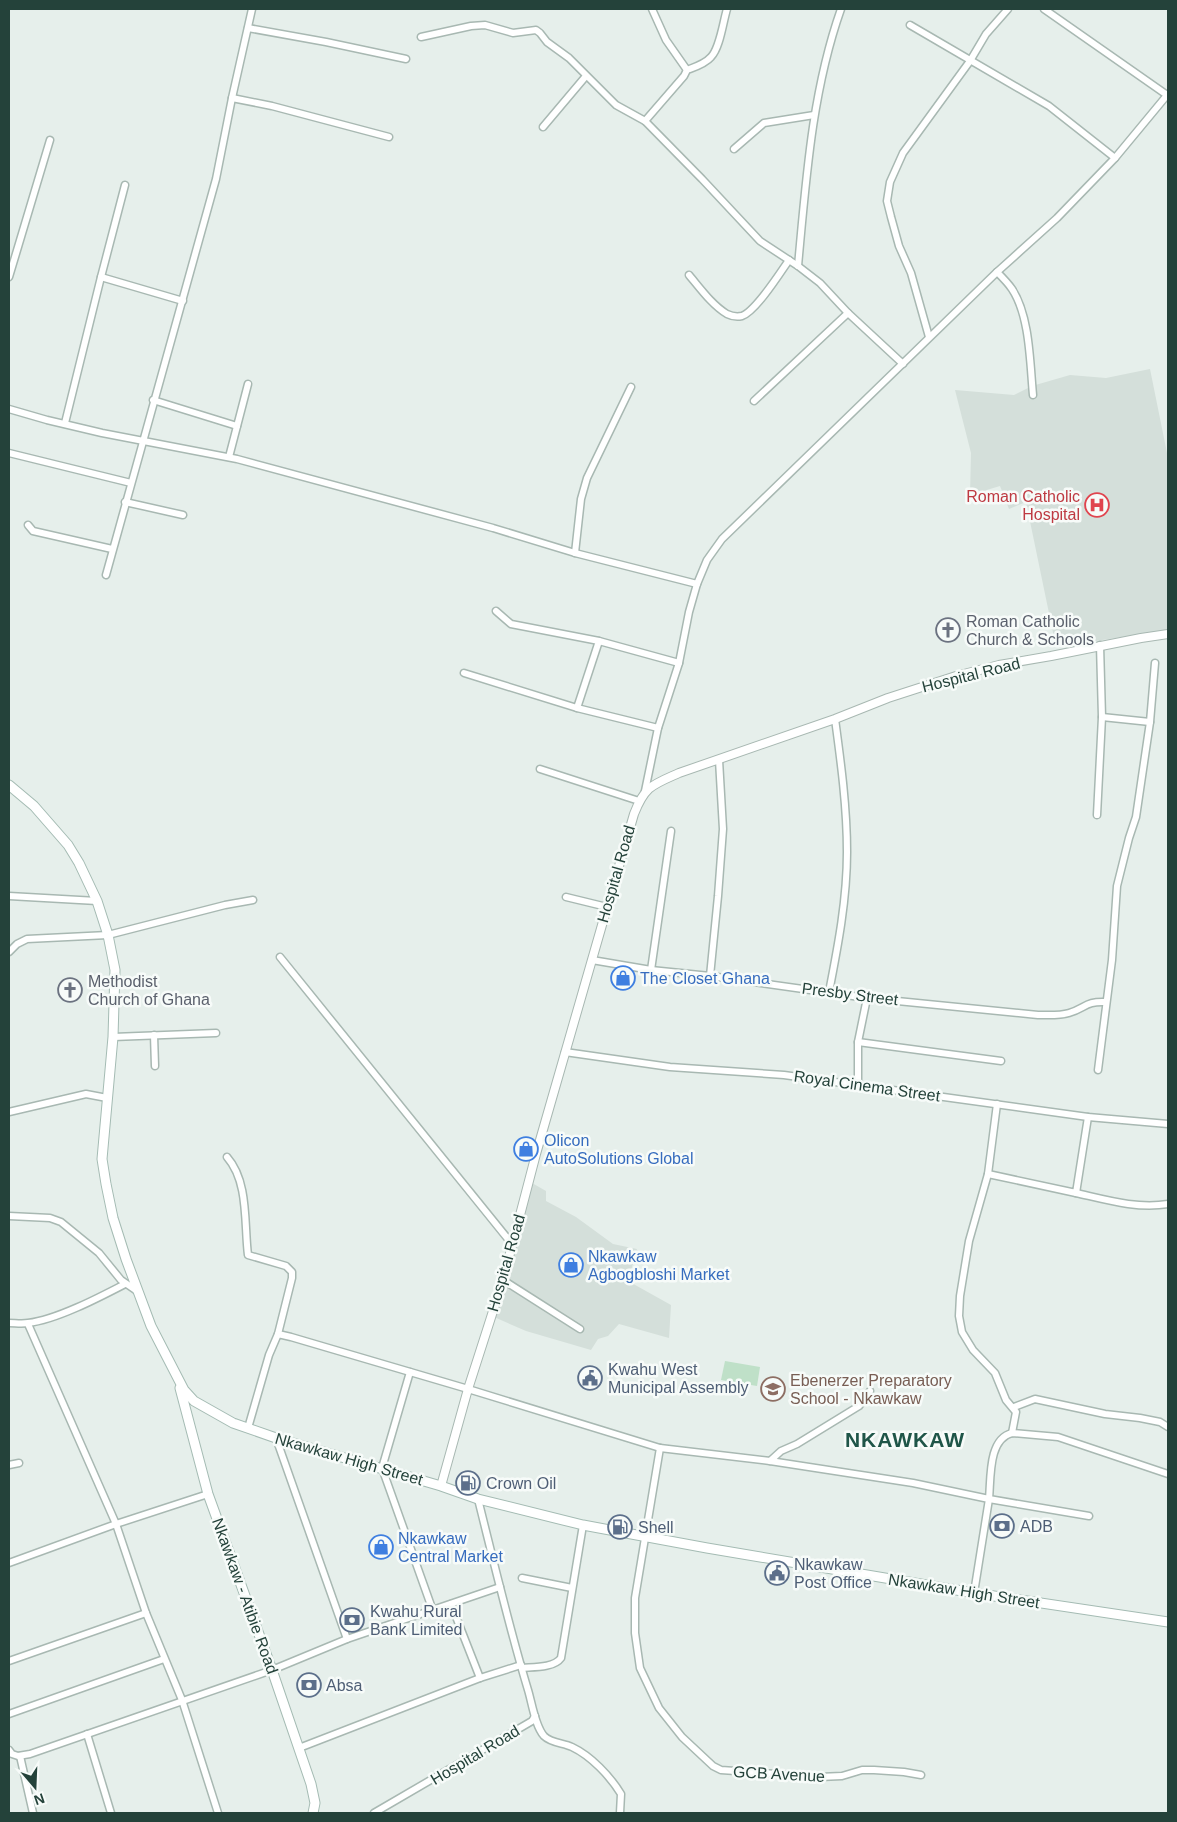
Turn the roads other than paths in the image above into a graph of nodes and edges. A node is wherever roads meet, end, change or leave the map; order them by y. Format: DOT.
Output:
graph roads {
  1 [pos="252,9"];
  2 [pos="652,9"];
  3 [pos="727,9"];
  4 [pos="841,9"];
  5 [pos="1008,9"];
  6 [pos="1044,9"];
  7 [pos="910,25"];
  8 [pos="248,28"];
  9 [pos="421,36"];
  10 [pos="406,59"];
  11 [pos="970,61"];
  12 [pos="687,70"];
  13 [pos="586,76"];
  14 [pos="1168,94"];
  15 [pos="232,98"];
  16 [pos="814,115"];
  17 [pos="645,121"];
  18 [pos="543,127"];
  19 [pos="389,138"];
  20 [pos="50,140"];
  21 [pos="734,149"];
  22 [pos="1115,158"];
  23 [pos="126,185"];
  24 [pos="789,260"];
  25 [pos="798,266"];
  26 [pos="997,272"];
  27 [pos="689,275"];
  28 [pos="9,277"];
  29 [pos="101,277"];
  30 [pos="183,301"];
  31 [pos="848,313"];
  32 [pos="929,337"];
  33 [pos="903,364"];
  34 [pos="248,384"];
  35 [pos="631,387"];
  36 [pos="1033,395"];
  37 [pos="153,400"];
  38 [pos="754,401"];
  39 [pos="9,408"];
  40 [pos="65,423"];
  41 [pos="237,426"];
  42 [pos="142,441"];
  43 [pos="9,453"];
  44 [pos="228,457"];
  45 [pos="131,483"];
  46 [pos="125,502"];
  47 [pos="183,515"];
  48 [pos="28,525"];
  49 [pos="112,549"];
  50 [pos="575,553"];
  51 [pos="106,574"];
  52 [pos="697,584"];
  53 [pos="496,611"];
  54 [pos="1168,634"];
  55 [pos="599,641"];
  56 [pos="1100,645"];
  57 [pos="678,663"];
  58 [pos="1155,663"];
  59 [pos="464,673"];
  60 [pos="577,708"];
  61 [pos="1102,717"];
  62 [pos="835,719"];
  63 [pos="1150,722"];
  64 [pos="658,728"];
  65 [pos="719,760"];
  66 [pos="540,769"];
  67 [pos="9,785"];
  68 [pos="645,791"];
  69 [pos="639,801"];
  70 [pos="1097,815"];
  71 [pos="670,831"];
  72 [pos="9,896"];
  73 [pos="566,897"];
  74 [pos="253,900"];
  75 [pos="97,901"];
  76 [pos="606,907"];
  77 [pos="108,935"];
  78 [pos="9,952"];
  79 [pos="280,957"];
  80 [pos="592,960"];
  81 [pos="651,970"];
  82 [pos="710,976"];
  83 [pos="829,992"];
  84 [pos="867,998"];
  85 [pos="1106,1002"];
  86 [pos="216,1033"];
  87 [pos="154,1035"];
  88 [pos="113,1037"];
  89 [pos="858,1042"];
  90 [pos="565,1052"];
  91 [pos="1000,1061"];
  92 [pos="155,1066"];
  93 [pos="1098,1070"];
  94 [pos="858,1084"];
  95 [pos="107,1098"];
  96 [pos="996,1104"];
  97 [pos="9,1112"];
  98 [pos="1088,1117"];
  99 [pos="1168,1124"];
  100 [pos="227,1158"];
  101 [pos="988,1174"];
  102 [pos="1076,1194"];
  103 [pos="1168,1204"];
  104 [pos="9,1216"];
  105 [pos="512,1244"];
  106 [pos="503,1280"];
  107 [pos="125,1284"];
  108 [pos="137,1291"];
  109 [pos="9,1323"];
  110 [pos="28,1324"];
  111 [pos="580,1329"];
  112 [pos="278,1334"];
  113 [pos="410,1372"];
  114 [pos="178,1378"];
  115 [pos="468,1389"];
  116 [pos="870,1391"];
  117 [pos="1014,1406"];
  118 [pos="1168,1427"];
  119 [pos="248,1428"];
  120 [pos="1012,1433"];
  121 [pos="276,1438"];
  122 [pos="660,1448"];
  123 [pos="770,1461"];
  124 [pos="19,1463"];
  125 [pos="9,1466"];
  126 [pos="382,1468"];
  127 [pos="1168,1474"];
  128 [pos="441,1486"];
  129 [pos="208,1494"];
  130 [pos="478,1499"];
  131 [pos="989,1499"];
  132 [pos="1090,1516"];
  133 [pos="116,1524"];
  134 [pos="583,1525"];
  135 [pos="646,1538"];
  136 [pos="9,1563"];
  137 [pos="522,1578"];
  138 [pos="500,1587"];
  139 [pos="572,1588"];
  140 [pos="974,1593"];
  141 [pos="451,1604"];
  142 [pos="433,1611"];
  143 [pos="146,1613"];
  144 [pos="1168,1622"];
  145 [pos="347,1639"];
  146 [pos="164,1659"];
  147 [pos="9,1661"];
  148 [pos="521,1667"];
  149 [pos="272,1670"];
  150 [pos="480,1678"];
  151 [pos="182,1700"];
  152 [pos="9,1714"];
  153 [pos="535,1716"];
  154 [pos="87,1734"];
  155 [pos="299,1748"];
  156 [pos="9,1750"];
  157 [pos="20,1756"];
  158 [pos="921,1775"];
  159 [pos="33,1813"];
  160 [pos="111,1813"];
  161 [pos="218,1813"];
  162 [pos="313,1813"];
  163 [pos="374,1813"];
  164 [pos="620,1813"];
  1 -- 8 [label="street"];
  2 -- 12 [label="street"];
  3 -- 12 [label="street"];
  4 -- 16 [label="street"];
  5 -- 11 [label="street"];
  6 -- 14 [label="street"];
  7 -- 11 [label="street"];
  8 -- 10 [label="street"];
  8 -- 15 [label="street"];
  9 -- 13 [label="street"];
  11 -- 22 [label="street"];
  11 -- 32 [label="street"];
  12 -- 17 [label="street"];
  13 -- 17 [label="street"];
  13 -- 18 [label="street"];
  14 -- 22 [label="street"];
  15 -- 19 [label="street"];
  15 -- 30 [label="street"];
  16 -- 21 [label="street"];
  16 -- 25 [label="street"];
  17 -- 24 [label="street"];
  20 -- 28 [label="street"];
  22 -- 26 [label="street"];
  23 -- 29 [label="street"];
  24 -- 25 [label="street"];
  24 -- 27 [label="street"];
  25 -- 31 [label="street"];
  26 -- 32 [label="street"];
  26 -- 36 [label="street"];
  29 -- 30 [label="street"];
  29 -- 40 [label="street"];
  30 -- 37 [label="street"];
  31 -- 33 [label="street"];
  31 -- 38 [label="street"];
  32 -- 33 [label="street"];
  33 -- 52 [label="street"];
  34 -- 41 [label="street"];
  35 -- 50 [label="street"];
  37 -- 41 [label="street"];
  37 -- 42 [label="street"];
  39 -- 40 [label="street"];
  40 -- 42 [label="street"];
  41 -- 44 [label="street"];
  42 -- 44 [label="street"];
  42 -- 45 [label="street"];
  43 -- 45 [label="street"];
  44 -- 50 [label="street"];
  45 -- 46 [label="street"];
  46 -- 47 [label="street"];
  46 -- 49 [label="street"];
  48 -- 49 [label="street"];
  49 -- 51 [label="street"];
  50 -- 52 [label="street"];
  52 -- 57 [label="street"];
  53 -- 55 [label="street"];
  54 -- 56 [label="street, Hospital Road"];
  55 -- 57 [label="street"];
  55 -- 60 [label="street"];
  56 -- 61 [label="street"];
  56 -- 62 [label="street, Hospital Road"];
  57 -- 64 [label="street"];
  58 -- 63 [label="street"];
  59 -- 60 [label="street"];
  60 -- 64 [label="street"];
  61 -- 63 [label="street"];
  61 -- 70 [label="street"];
  62 -- 65 [label="street, Hospital Road"];
  62 -- 83 [label="street"];
  63 -- 85 [label="street"];
  64 -- 68 [label="street"];
  65 -- 68 [label="street, Hospital Road"];
  65 -- 82 [label="street"];
  66 -- 69 [label="street"];
  67 -- 75 [label="main road, Nkawkaw High Street"];
  68 -- 69 [label="street, Hospital Road"];
  69 -- 76 [label="street, Hospital Road"];
  71 -- 81 [label="street"];
  72 -- 75 [label="street"];
  73 -- 76 [label="street"];
  74 -- 77 [label="street"];
  75 -- 77 [label="main road, Nkawkaw High Street"];
  76 -- 80 [label="street, Hospital Road"];
  77 -- 78 [label="street"];
  77 -- 88 [label="main road, Nkawkaw High Street"];
  79 -- 105 [label="street"];
  80 -- 81 [label="street, Presby Street"];
  80 -- 90 [label="street, Hospital Road"];
  81 -- 82 [label="street, Presby Street"];
  82 -- 83 [label="street, Presby Street"];
  83 -- 84 [label="street, Presby Street"];
  84 -- 85 [label="street, Presby Street"];
  84 -- 89 [label="street"];
  85 -- 93 [label="street"];
  86 -- 87 [label="street"];
  87 -- 88 [label="street"];
  87 -- 92 [label="street"];
  88 -- 95 [label="main road, Nkawkaw High Street"];
  89 -- 91 [label="street"];
  89 -- 94 [label="street"];
  90 -- 94 [label="street, Royal Cinema Street"];
  90 -- 105 [label="street, Hospital Road"];
  94 -- 96 [label="street, Royal Cinema Street"];
  95 -- 97 [label="street"];
  95 -- 108 [label="main road, Nkawkaw High Street"];
  96 -- 98 [label="street, Royal Cinema Street"];
  96 -- 101 [label="street"];
  98 -- 99 [label="street, Royal Cinema Street"];
  98 -- 102 [label="street"];
  100 -- 112 [label="street"];
  101 -- 102 [label="street"];
  101 -- 117 [label="street"];
  102 -- 103 [label="street"];
  104 -- 107 [label="street"];
  105 -- 106 [label="street, Hospital Road"];
  106 -- 111 [label="street"];
  106 -- 115 [label="street, Hospital Road"];
  107 -- 108 [label="street"];
  107 -- 110 [label="street"];
  108 -- 114 [label="main road, Nkawkaw High Street"];
  109 -- 110 [label="street"];
  110 -- 133 [label="street"];
  112 -- 113 [label="street"];
  112 -- 119 [label="street"];
  113 -- 115 [label="street"];
  113 -- 126 [label="street"];
  114 -- 119 [label="main road, Nkawkaw High Street"];
  114 -- 129 [label="main road, Nkawkaw - Atibie Road"];
  115 -- 122 [label="street"];
  115 -- 128 [label="street, Hospital Road"];
  116 -- 123 [label="street"];
  117 -- 118 [label="street"];
  117 -- 120 [label="street"];
  119 -- 121 [label="main road, Nkawkaw High Street"];
  120 -- 127 [label="street"];
  120 -- 131 [label="street"];
  121 -- 126 [label="main road, Nkawkaw High Street"];
  121 -- 145 [label="street"];
  122 -- 123 [label="street"];
  122 -- 135 [label="street, GCB Avenue"];
  123 -- 131 [label="street"];
  124 -- 125 [label="street"];
  126 -- 128 [label="main road, Nkawkaw High Street"];
  126 -- 142 [label="street"];
  128 -- 130 [label="main road, Nkawkaw High Street"];
  129 -- 133 [label="street"];
  129 -- 149 [label="main road, Nkawkaw - Atibie Road"];
  130 -- 134 [label="main road, Nkawkaw High Street"];
  130 -- 138 [label="street, Hospital Road"];
  131 -- 132 [label="street"];
  131 -- 140 [label="street"];
  133 -- 136 [label="street"];
  133 -- 143 [label="street"];
  134 -- 135 [label="main road, Nkawkaw High Street"];
  134 -- 139 [label="street"];
  135 -- 140 [label="main road, Nkawkaw High Street"];
  135 -- 158 [label="street, GCB Avenue"];
  137 -- 139 [label="street"];
  138 -- 141 [label="street"];
  138 -- 148 [label="street, Hospital Road"];
  139 -- 148 [label="street"];
  140 -- 144 [label="main road, Nkawkaw High Street"];
  141 -- 142 [label="street"];
  141 -- 150 [label="street"];
  142 -- 145 [label="street"];
  143 -- 146 [label="street"];
  143 -- 147 [label="street"];
  145 -- 149 [label="street"];
  146 -- 151 [label="street"];
  146 -- 152 [label="street"];
  148 -- 150 [label="street"];
  148 -- 153 [label="street, Hospital Road"];
  149 -- 151 [label="street"];
  149 -- 155 [label="main road, Nkawkaw - Atibie Road"];
  150 -- 155 [label="street"];
  151 -- 154 [label="street"];
  151 -- 161 [label="street"];
  153 -- 163 [label="street, Hospital Road"];
  153 -- 164 [label="street"];
  154 -- 157 [label="street"];
  154 -- 160 [label="street"];
  155 -- 162 [label="main road, Nkawkaw - Atibie Road"];
  156 -- 157 [label="street"];
  157 -- 159 [label="street"];
}
